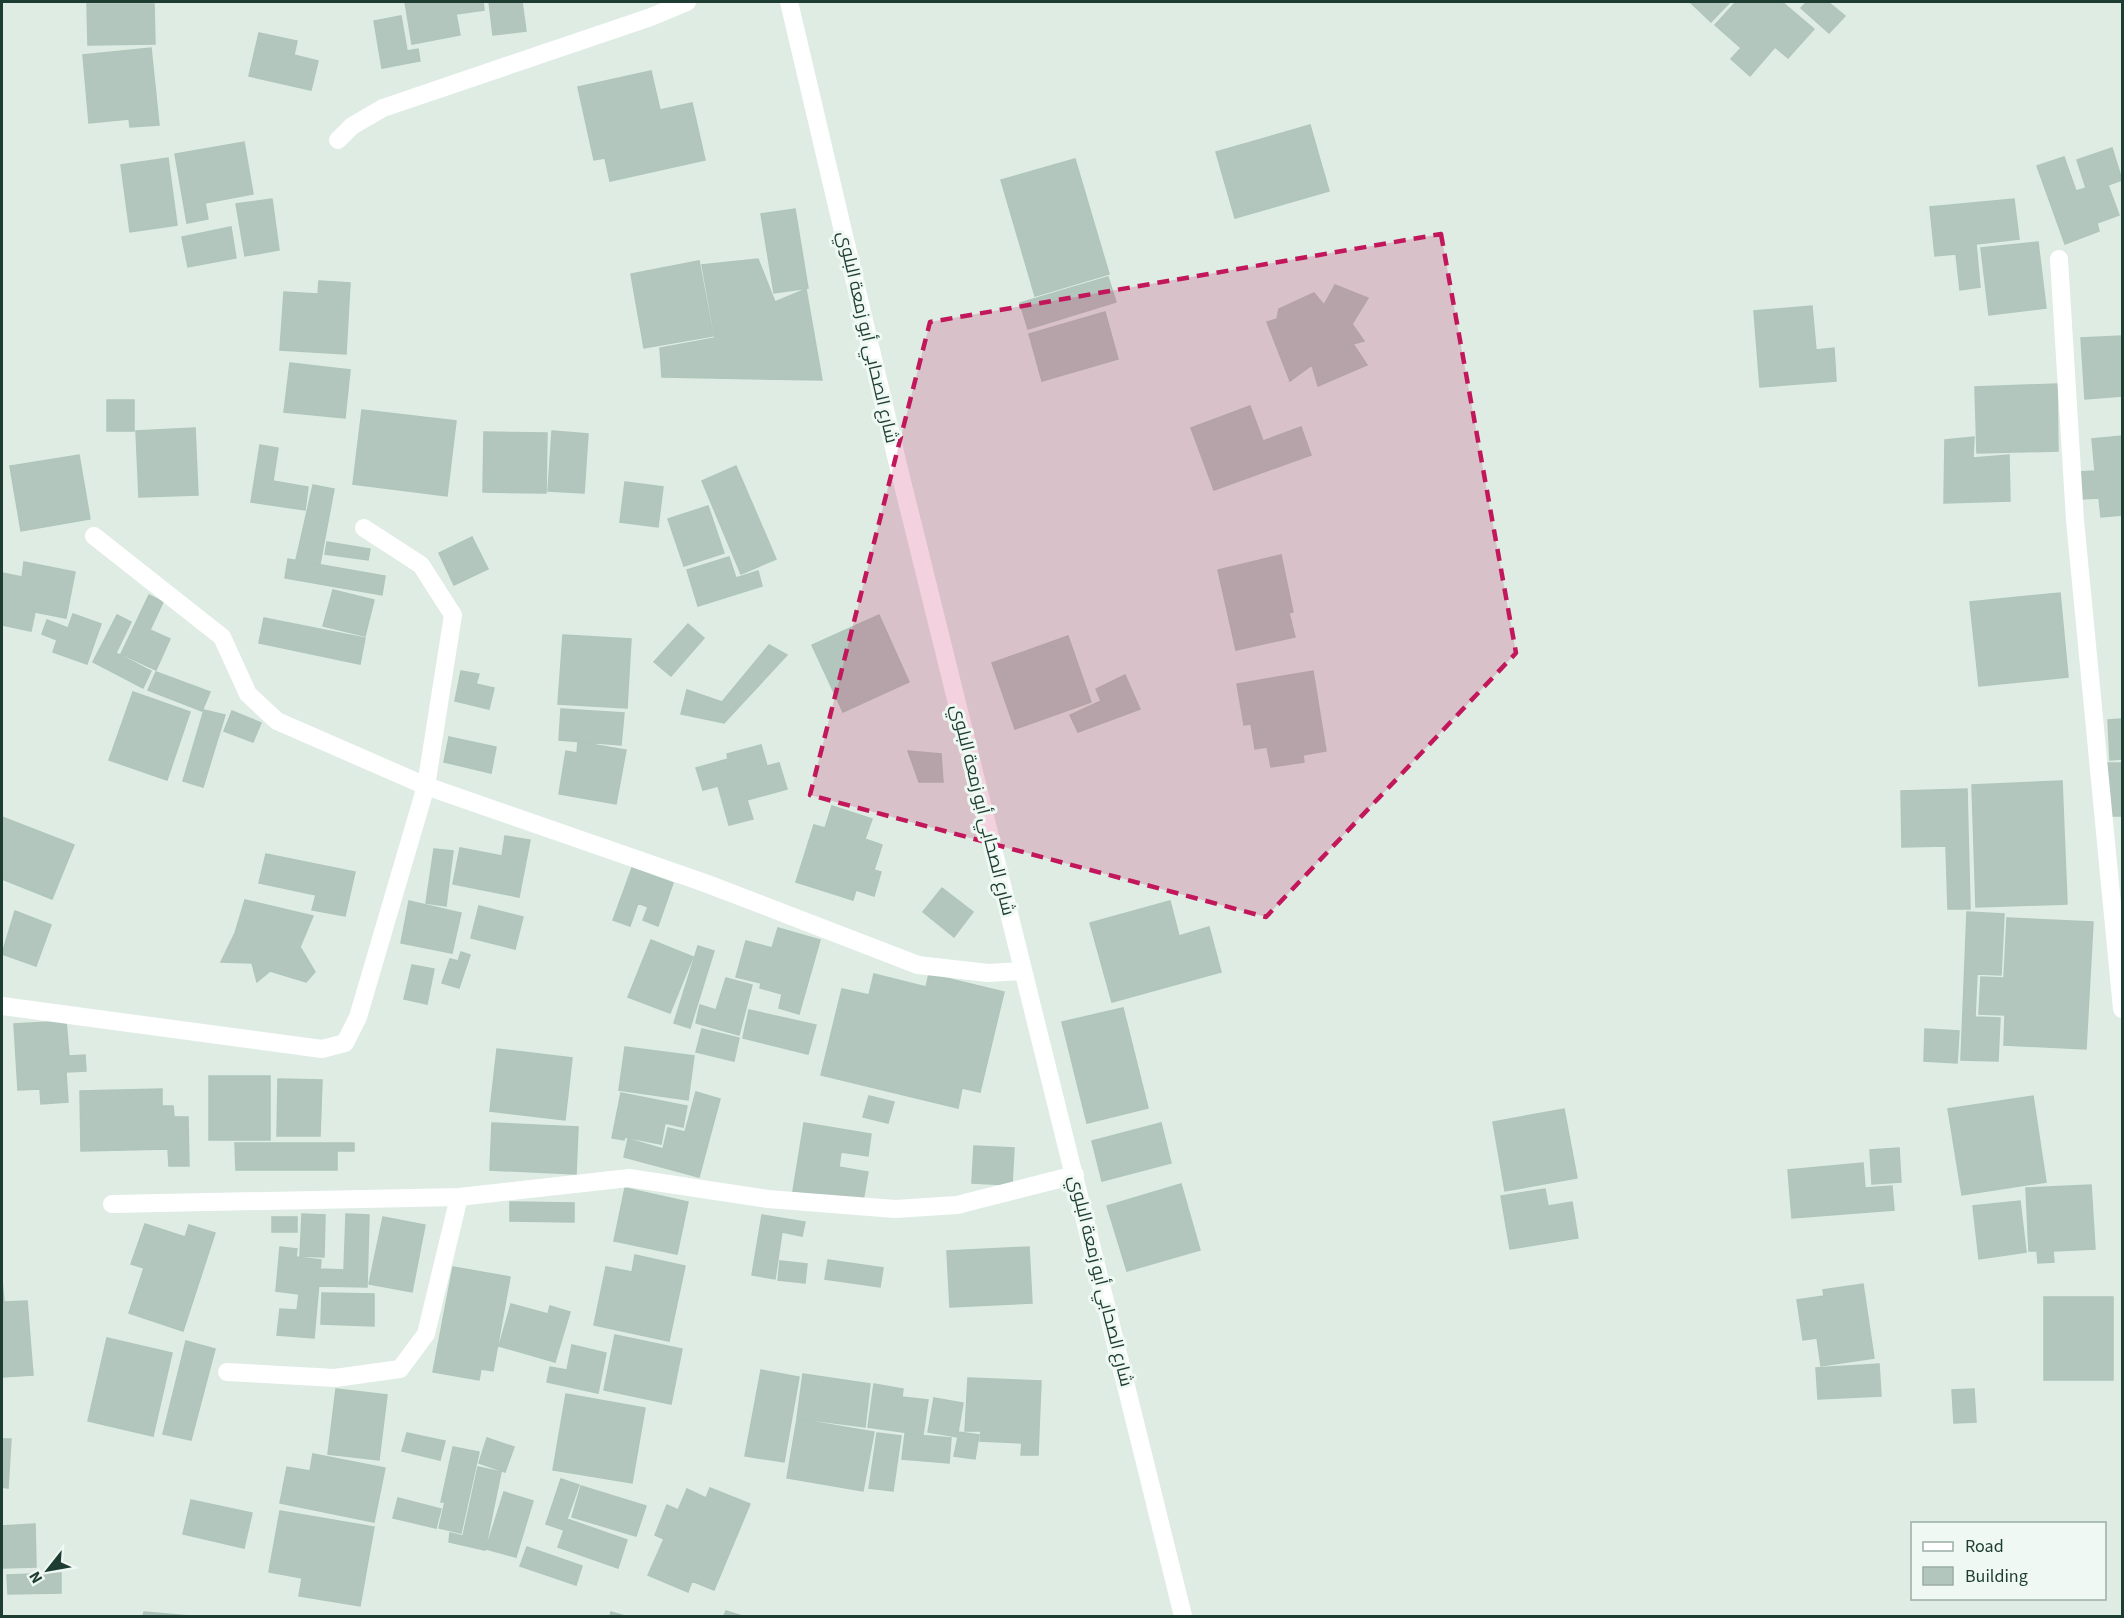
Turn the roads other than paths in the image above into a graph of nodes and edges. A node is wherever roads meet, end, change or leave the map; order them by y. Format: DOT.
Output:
graph roads {
  1 [pos="687,2"];
  2 [pos="789,2"];
  3 [pos="338,140"];
  4 [pos="2059,259"];
  5 [pos="364,528"];
  6 [pos="94,536"];
  7 [pos="426,786"];
  8 [pos="1023,971"];
  9 [pos="2,1006"];
  10 [pos="2122,1009"];
  11 [pos="1075,1175"];
  12 [pos="459,1197"];
  13 [pos="112,1204"];
  14 [pos="227,1372"];
  15 [pos="1183,1617"];
  1 -- 3 [label="street"];
  2 -- 8 [label="street, شارع الصحابي أبو زمعة البلوي"];
  4 -- 10 [label="street"];
  5 -- 7 [label="street"];
  6 -- 7 [label="street"];
  7 -- 8 [label="street"];
  7 -- 9 [label="street"];
  8 -- 11 [label="street, شارع الصحابي أبو زمعة البلوي"];
  11 -- 12 [label="street"];
  11 -- 15 [label="street, شارع الصحابي أبو زمعة البلوي"];
  12 -- 13 [label="street"];
  12 -- 14 [label="street"];
}
